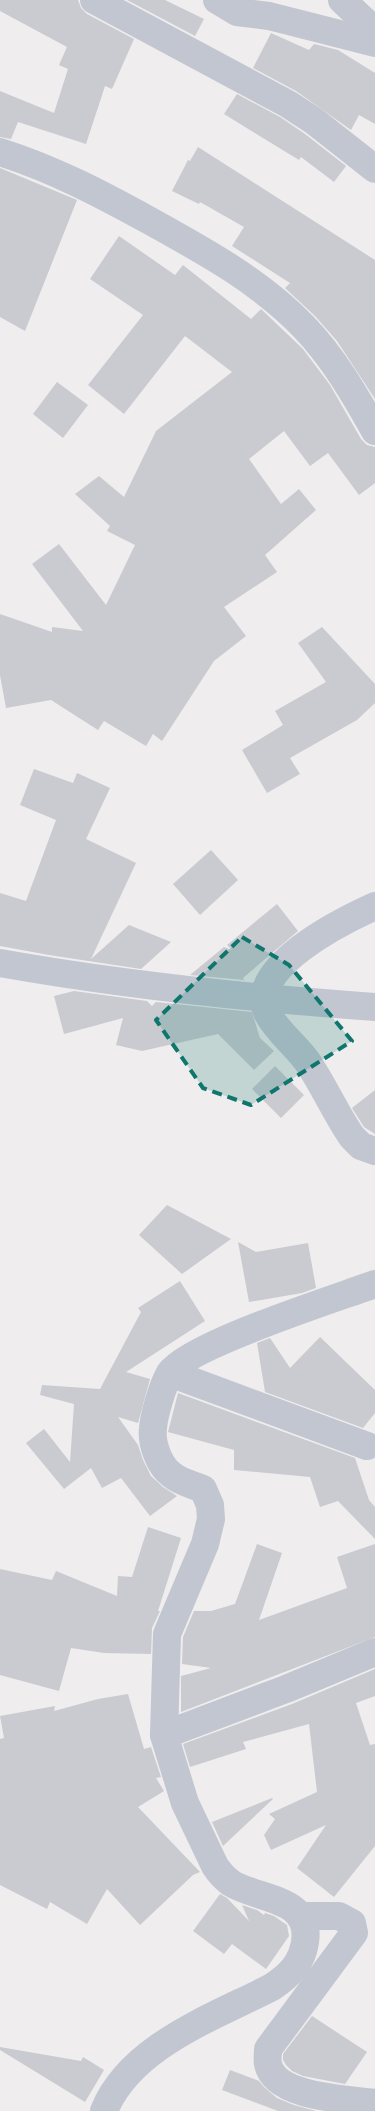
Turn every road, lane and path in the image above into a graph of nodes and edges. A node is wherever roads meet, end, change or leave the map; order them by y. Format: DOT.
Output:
graph roads {
  1 [pos="94,0"];
  2 [pos="217,0"];
  3 [pos="342,0"];
  4 [pos="375,31"];
  5 [pos="375,44"];
  6 [pos="0,152"];
  7 [pos="375,170"];
  8 [pos="375,431"];
  9 [pos="375,906"];
  10 [pos="0,963"];
  11 [pos="265,999"];
  12 [pos="375,1007"];
  13 [pos="375,1151"];
  14 [pos="375,1284"];
  15 [pos="170,1373"];
  16 [pos="366,1446"];
  17 [pos="375,1652"];
  18 [pos="164,1735"];
  19 [pos="301,1916"];
  20 [pos="375,2103"];
  21 [pos="104,2111"];
  1 -- 7 [label="street"];
  2 -- 5 [label="street"];
  3 -- 4 [label="street"];
  6 -- 8 [label="street"];
  9 -- 11 [label="street"];
  10 -- 11 [label="street"];
  11 -- 12 [label="street"];
  11 -- 13 [label="street"];
  14 -- 15 [label="street"];
  15 -- 16 [label="street"];
  15 -- 18 [label="street"];
  17 -- 18 [label="street"];
  18 -- 19 [label="street"];
  19 -- 20 [label="street"];
  19 -- 21 [label="street"];
}
